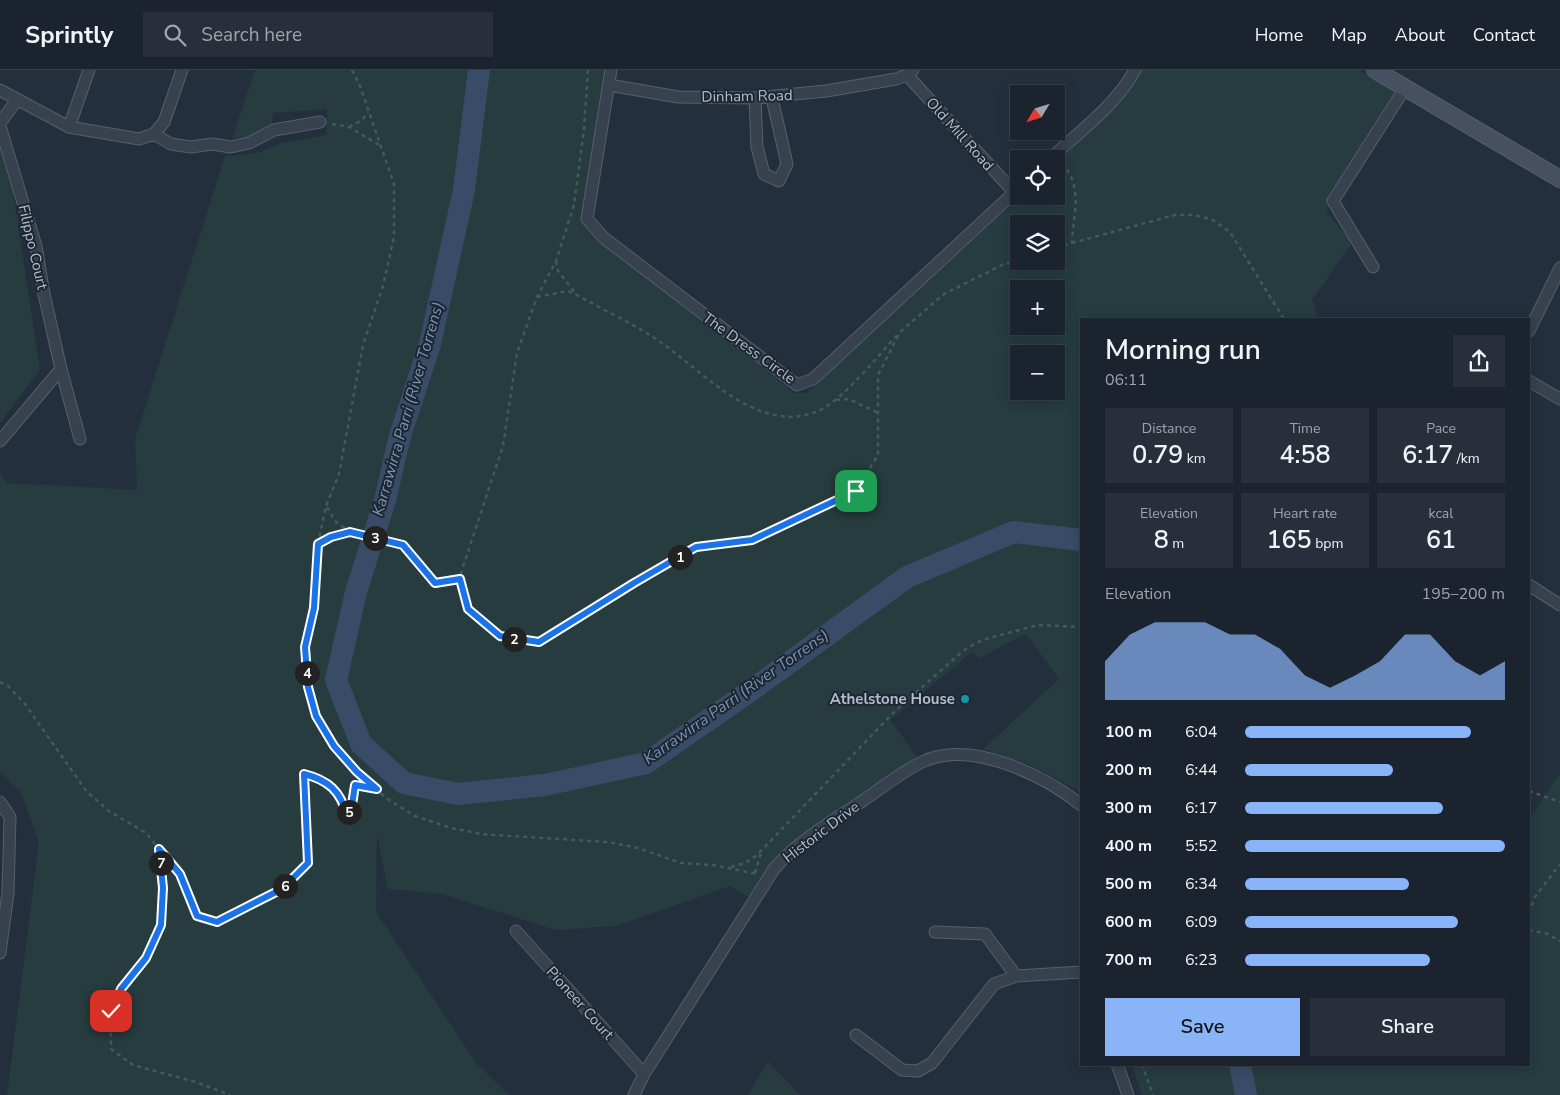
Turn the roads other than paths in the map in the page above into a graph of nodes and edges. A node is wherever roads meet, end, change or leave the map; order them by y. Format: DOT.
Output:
graph roads {
  1 [pos="89,70"];
  2 [pos="182,70"];
  3 [pos="611,70"];
  4 [pos="1135,70"];
  5 [pos="1375,70"];
  6 [pos="910,73"];
  7 [pos="609,85"];
  8 [pos="1405,88"];
  9 [pos="0,90"];
  10 [pos="754,98"];
  11 [pos="772,98"];
  12 [pos="17,100"];
  13 [pos="320,122"];
  14 [pos="0,125"];
  15 [pos="69,127"];
  16 [pos="154,134"];
  17 [pos="1060,150"];
  18 [pos="1560,179"];
  19 [pos="1010,183"];
  20 [pos="1010,196"];
  21 [pos="1373,267"];
  22 [pos="1560,268"];
  23 [pos="1530,329"];
  24 [pos="61,369"];
  25 [pos="1530,381"];
  26 [pos="1560,399"];
  27 [pos="80,439"];
  28 [pos="0,440"];
  29 [pos="1530,587"];
  30 [pos="1560,605"];
  31 [pos="0,802"];
  32 [pos="1080,804"];
  33 [pos="516,931"];
  34 [pos="935,932"];
  35 [pos="0,953"];
  36 [pos="1080,972"];
  37 [pos="1016,976"];
  38 [pos="856,1035"];
  39 [pos="1117,1066"];
  40 [pos="644,1074"];
  41 [pos="634,1095"];
  42 [pos="1128,1095"];
  1 -- 15 [label="street"];
  2 -- 16 [label="street"];
  3 -- 7 [label="street, The Dress Circle"];
  4 -- 17 [label="street"];
  5 -- 8 [label="street"];
  6 -- 11 [label="street, Dinham Road"];
  6 -- 19 [label="street, Old Mill Road"];
  7 -- 10 [label="street, Dinham Road"];
  7 -- 20 [label="street, The Dress Circle"];
  8 -- 18 [label="street"];
  8 -- 21 [label="street"];
  9 -- 12 [label="street"];
  10 -- 11 [label="street, Dinham Road"];
  10 -- 11 [label="street"];
  12 -- 14 [label="street, Filippo Court"];
  12 -- 15 [label="street"];
  13 -- 16 [label="street"];
  14 -- 24 [label="street, Filippo Court"];
  15 -- 16 [label="street"];
  22 -- 23 [label="street"];
  24 -- 27 [label="street, Filippo Court"];
  24 -- 28 [label="street"];
  25 -- 26 [label="street"];
  29 -- 30 [label="street"];
  31 -- 35 [label="street"];
  32 -- 40 [label="street, Historic Drive"];
  33 -- 40 [label="street, Pioneer Court"];
  34 -- 37 [label="street"];
  36 -- 37 [label="street"];
  37 -- 38 [label="street"];
  39 -- 42 [label="street"];
  40 -- 41 [label="street, Historic Drive"];
}
